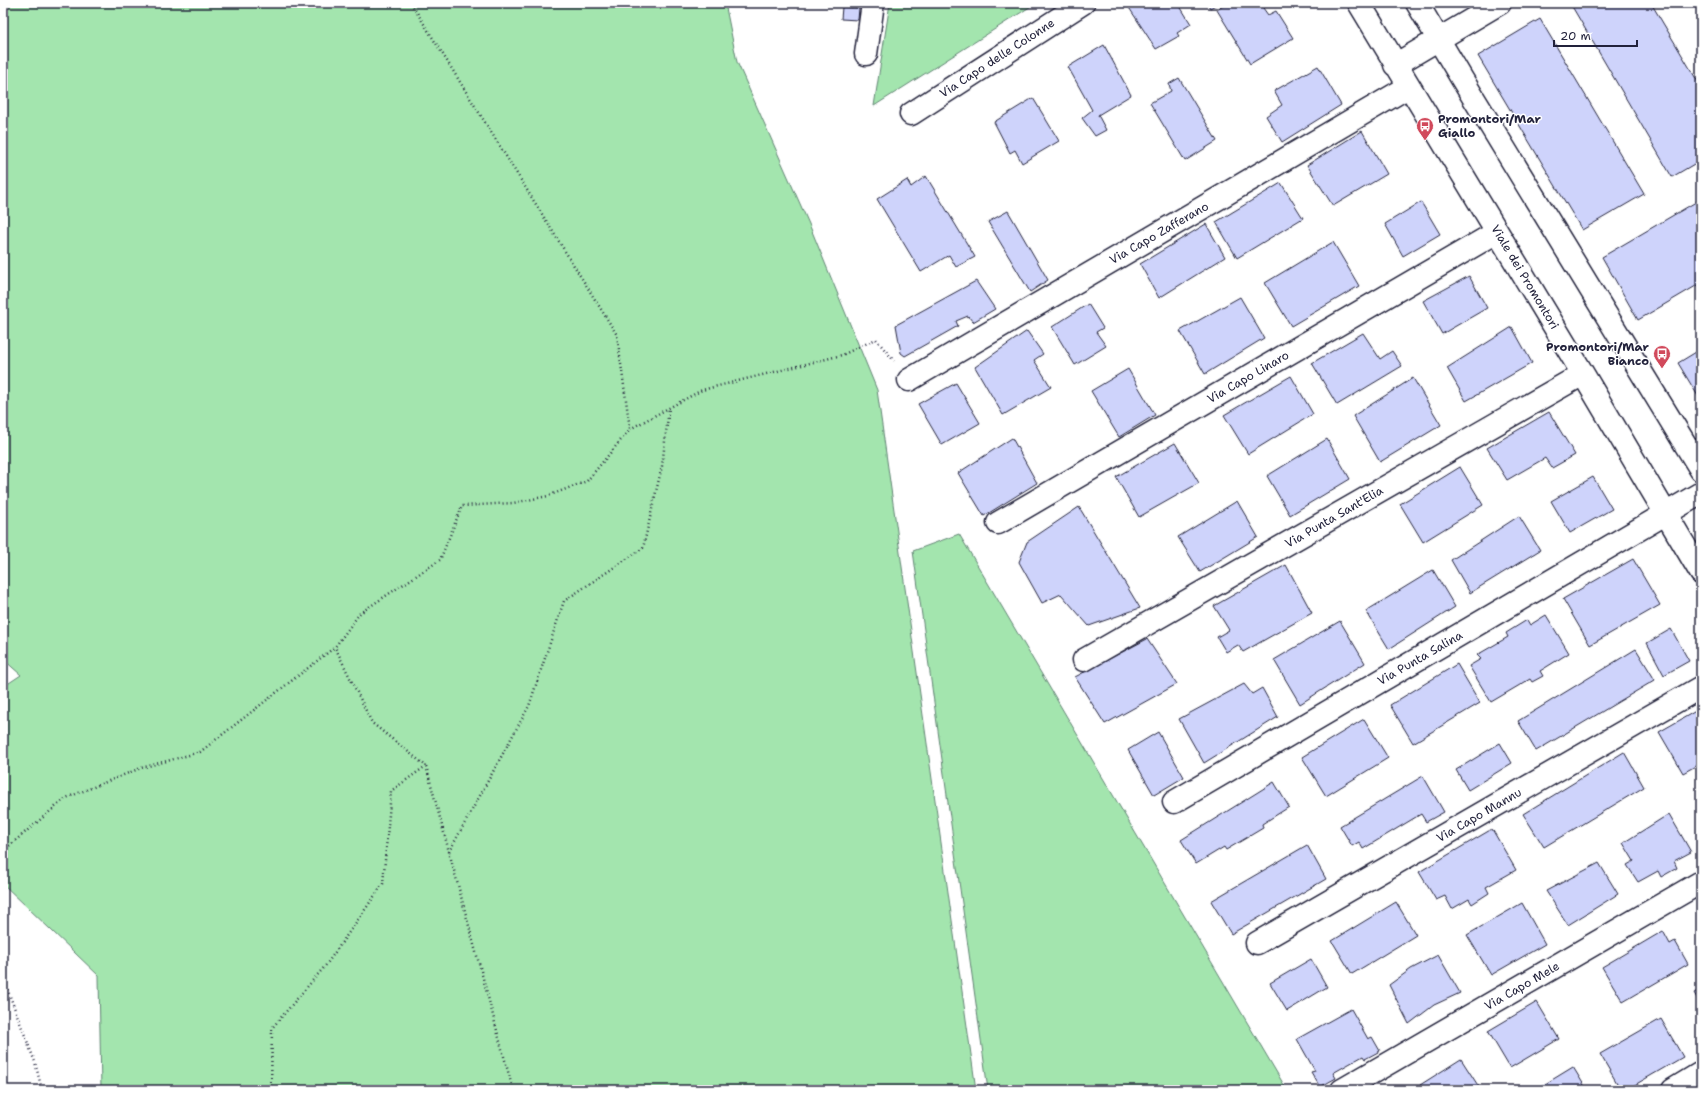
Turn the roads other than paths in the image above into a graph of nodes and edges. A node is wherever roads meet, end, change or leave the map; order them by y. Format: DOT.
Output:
graph roads {
  1 [pos="873,3"];
  2 [pos="1083,3"];
  3 [pos="1359,3"];
  4 [pos="1417,3"];
  5 [pos="1500,3"];
  6 [pos="1438,39"];
  7 [pos="866,54"];
  8 [pos="1396,65"];
  9 [pos="1408,87"];
  10 [pos="911,114"];
  11 [pos="1498,232"];
  12 [pos="1583,374"];
  13 [pos="910,380"];
  14 [pos="1701,470"];
  15 [pos="1701,493"];
  16 [pos="1666,514"];
  17 [pos="998,523"];
  18 [pos="1701,573"];
  19 [pos="1084,660"];
  20 [pos="1701,687"];
  21 [pos="1174,802"];
  22 [pos="1701,882"];
  23 [pos="1257,943"];
  24 [pos="1701,1073"];
  25 [pos="1342,1090"];
  26 [pos="1673,1090"];
  1 -- 7 [label="street"];
  2 -- 10 [label="street, Via Capo delle Colonne"];
  3 -- 8 [label="street, Viale dei Promontori"];
  4 -- 6 [label="street"];
  5 -- 6 [label="street"];
  6 -- 8 [label="street"];
  6 -- 14 [label="street"];
  8 -- 9 [label="street, Viale dei Promontori"];
  9 -- 11 [label="street, Viale dei Promontori"];
  9 -- 13 [label="street, Via Capo Zafferano"];
  11 -- 12 [label="street, Viale dei Promontori"];
  11 -- 17 [label="street, Via Capo Linaro"];
  12 -- 16 [label="street, Viale dei Promontori"];
  12 -- 19 [label="street, Via Punta Sant'Elia"];
  15 -- 16 [label="street, Via Punta Salina"];
  16 -- 18 [label="street, Viale dei Promontori"];
  16 -- 21 [label="street, Via Punta Salina"];
  20 -- 23 [label="street, Via Capo Mannu"];
  22 -- 25 [label="street, Via Capo Mele"];
  24 -- 26 [label="street"];
}
